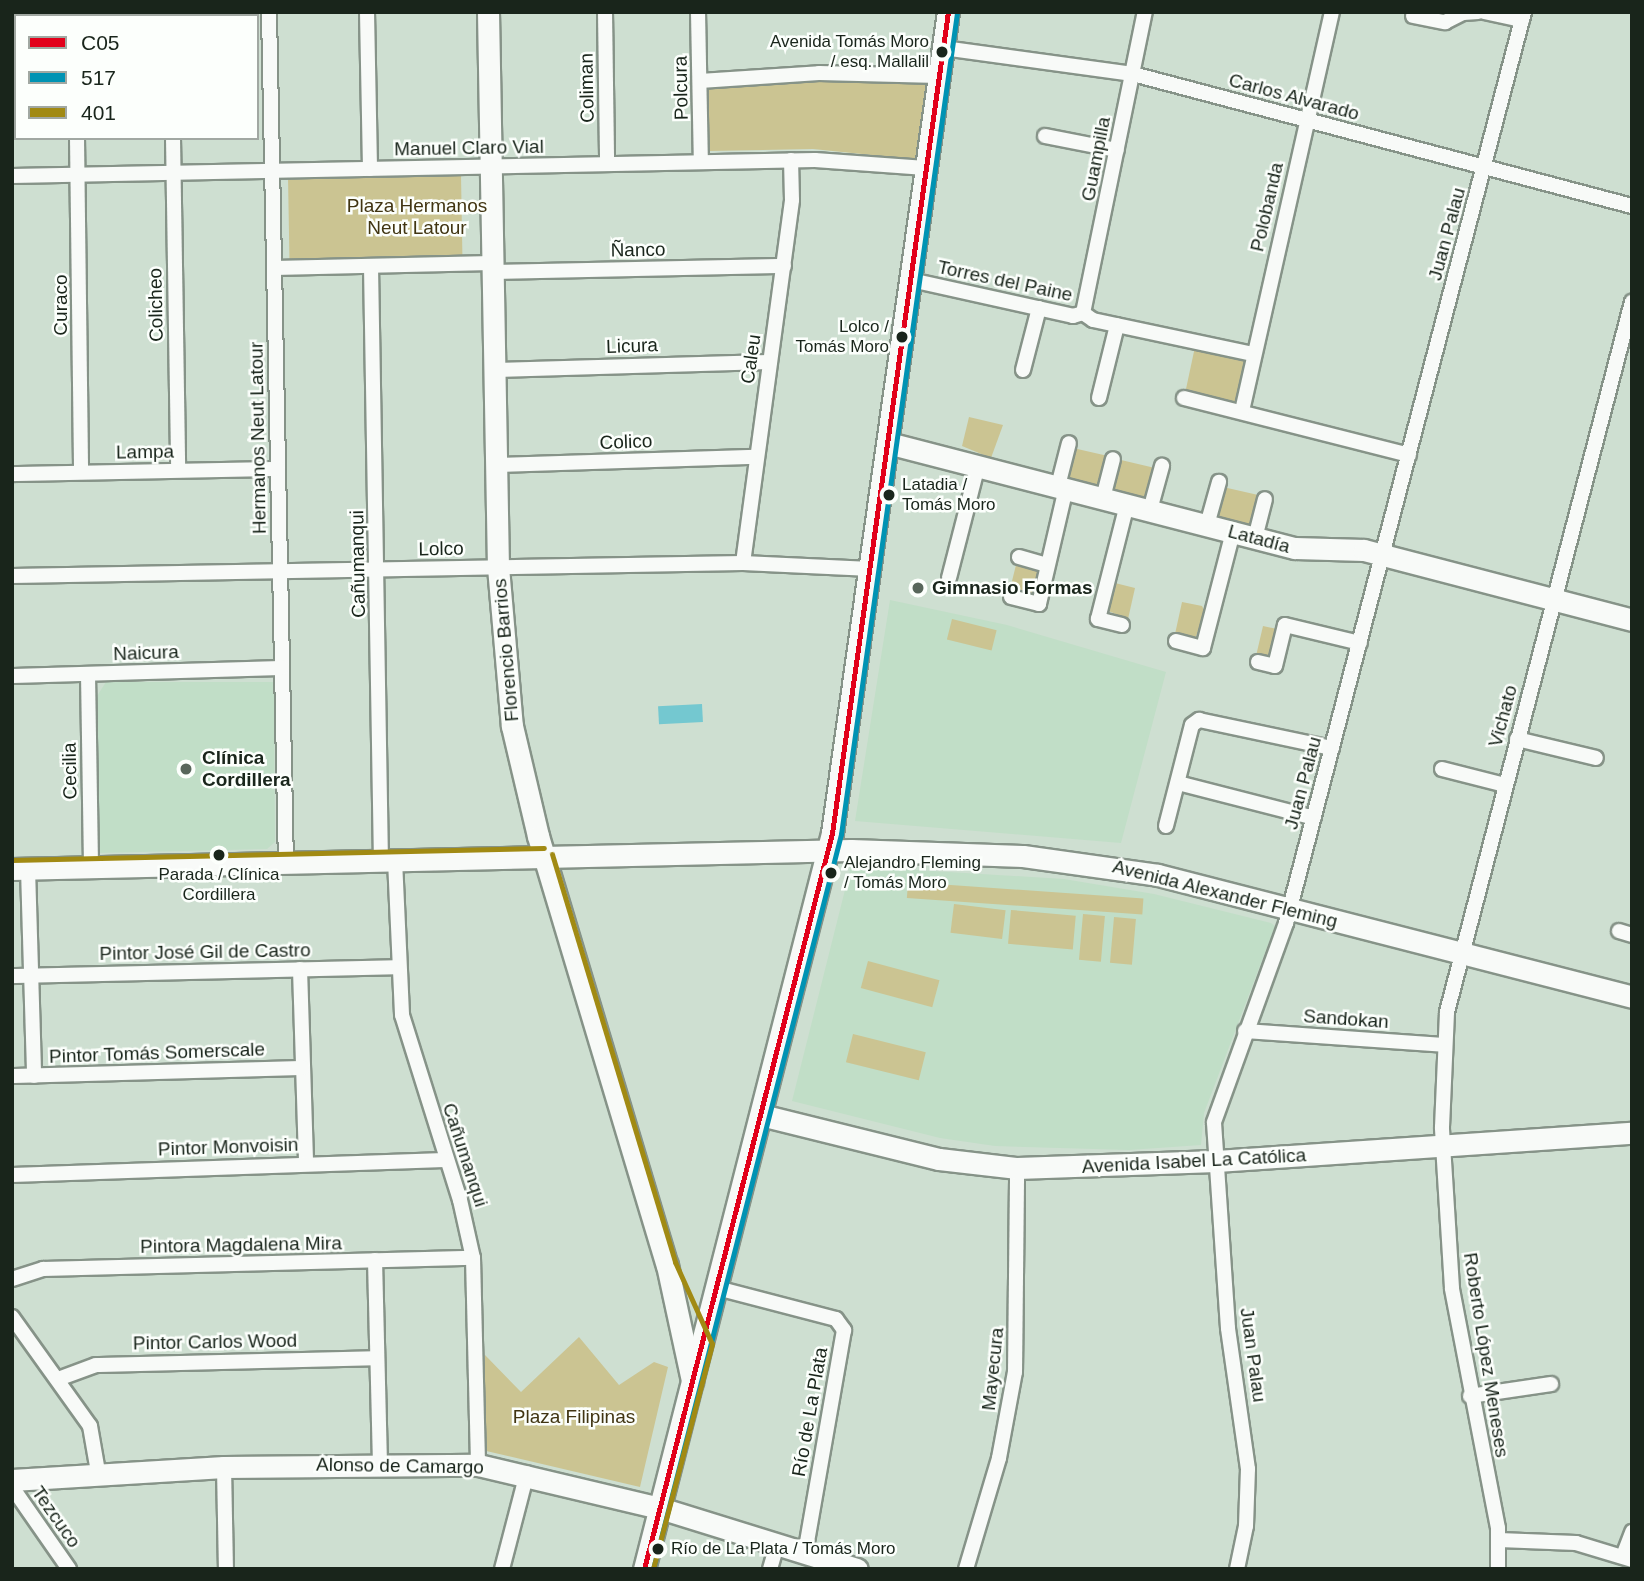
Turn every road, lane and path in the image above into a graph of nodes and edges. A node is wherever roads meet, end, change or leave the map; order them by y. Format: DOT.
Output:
graph roads {
  1 [pos="269,12"];
  2 [pos="367,12"];
  3 [pos="488,12"];
  4 [pos="605,12"];
  5 [pos="698,12"];
  6 [pos="948,12"];
  7 [pos="1145,12"];
  8 [pos="1332,12"];
  9 [pos="1478,12"];
  10 [pos="1484,12"];
  11 [pos="1413,16"];
  12 [pos="1523,16"];
  13 [pos="943,48"];
  14 [pos="1133,74"];
  15 [pos="939,76"];
  16 [pos="700,81"];
  17 [pos="1307,120"];
  18 [pos="1045,136"];
  19 [pos="77,140"];
  20 [pos="173,140"];
  21 [pos="1117,150"];
  22 [pos="791,160"];
  23 [pos="701,162"];
  24 [pos="607,164"];
  25 [pos="491,166"];
  26 [pos="1484,167"];
  27 [pos="926,168"];
  28 [pos="370,169"];
  29 [pos="272,172"];
  30 [pos="174,173"];
  31 [pos="79,175"];
  32 [pos="12,176"];
  33 [pos="1632,206"];
  34 [pos="371,266"];
  35 [pos="784,266"];
  36 [pos="493,267"];
  37 [pos="274,268"];
  38 [pos="911,280"];
  39 [pos="1632,302"];
  40 [pos="1039,308"];
  41 [pos="1083,313"];
  42 [pos="1117,325"];
  43 [pos="1253,354"];
  44 [pos="770,362"];
  45 [pos="495,370"];
  46 [pos="1023,370"];
  47 [pos="1099,398"];
  48 [pos="1184,398"];
  49 [pos="1242,411"];
  50 [pos="888,443"];
  51 [pos="1069,443"];
  52 [pos="1409,455"];
  53 [pos="757,457"];
  54 [pos="1113,459"];
  55 [pos="496,465"];
  56 [pos="978,465"];
  57 [pos="1162,466"];
  58 [pos="278,469"];
  59 [pos="178,470"];
  60 [pos="81,472"];
  61 [pos="12,474"];
  62 [pos="1219,482"];
  63 [pos="1062,487"];
  64 [pos="1103,498"];
  65 [pos="1265,499"];
  66 [pos="1126,504"];
  67 [pos="1150,510"];
  68 [pos="1206,525"];
  69 [pos="1233,532"];
  70 [pos="1255,538"];
  71 [pos="1383,554"];
  72 [pos="1019,557"];
  73 [pos="743,562"];
  74 [pos="1047,565"];
  75 [pos="498,567"];
  76 [pos="378,569"];
  77 [pos="871,569"];
  78 [pos="280,571"];
  79 [pos="12,576"];
  80 [pos="949,578"];
  81 [pos="1011,597"];
  82 [pos="1554,600"];
  83 [pos="1632,620"];
  84 [pos="1122,625"];
  85 [pos="1176,641"];
  86 [pos="1360,643"];
  87 [pos="1258,662"];
  88 [pos="282,668"];
  89 [pos="88,674"];
  90 [pos="12,676"];
  91 [pos="1517,738"];
  92 [pos="1332,748"];
  93 [pos="1596,758"];
  94 [pos="1442,769"];
  95 [pos="1178,783"];
  96 [pos="1505,785"];
  97 [pos="1314,818"];
  98 [pos="1166,826"];
  99 [pos="828,850"];
  100 [pos="544,857"];
  101 [pos="388,860"];
  102 [pos="286,863"];
  103 [pos="91,867"];
  104 [pos="20,869"];
  105 [pos="1290,910"];
  106 [pos="1460,954"];
  107 [pos="399,967"];
  108 [pos="300,969"];
  109 [pos="12,976"];
  110 [pos="31,976"];
  111 [pos="1632,997"];
  112 [pos="1245,1031"];
  113 [pos="1444,1045"];
  114 [pos="303,1068"];
  115 [pos="12,1076"];
  116 [pos="34,1076"];
  117 [pos="761,1115"];
  118 [pos="1632,1133"];
  119 [pos="1443,1145"];
  120 [pos="445,1160"];
  121 [pos="1216,1161"];
  122 [pos="306,1164"];
  123 [pos="1017,1168"];
  124 [pos="12,1175"];
  125 [pos="472,1258"];
  126 [pos="375,1261"];
  127 [pos="667,1265"];
  128 [pos="12,1279"];
  129 [pos="718,1288"];
  130 [pos="12,1317"];
  131 [pos="703,1345"];
  132 [pos="377,1358"];
  133 [pos="58,1379"];
  134 [pos="693,1383"];
  135 [pos="1551,1384"];
  136 [pos="1470,1396"];
  137 [pos="380,1463"];
  138 [pos="478,1465"];
  139 [pos="224,1466"];
  140 [pos="98,1472"];
  141 [pos="527,1473"];
  142 [pos="12,1480"];
  143 [pos="12,1487"];
  144 [pos="660,1508"];
  145 [pos="1632,1532"];
  146 [pos="1499,1540"];
  147 [pos="777,1544"];
  148 [pos="805,1553"];
  149 [pos="1627,1558"];
  150 [pos="69,1569"];
  151 [pos="226,1569"];
  152 [pos="502,1569"];
  153 [pos="644,1569"];
  154 [pos="770,1569"];
  155 [pos="858,1569"];
  156 [pos="966,1569"];
  157 [pos="1237,1569"];
  158 [pos="1498,1569"];
  1 -- 29 [label="street, Hermanos Neut Latour"];
  2 -- 28 [label="street"];
  3 -- 25 [label="main road, Florencio Barrios"];
  4 -- 24 [label="street, Coliman"];
  5 -- 16 [label="street, Polcura"];
  6 -- 13 [label="main road"];
  7 -- 14 [label="street, Guampilla"];
  8 -- 17 [label="street, Polobanda"];
  9 -- 11 [label="street"];
  10 -- 12 [label="street"];
  12 -- 26 [label="street, Juan Palau"];
  13 -- 14 [label="street, Carlos Alvarado"];
  13 -- 15 [label="main road"];
  14 -- 17 [label="street, Carlos Alvarado"];
  14 -- 21 [label="street, Guampilla"];
  15 -- 16 [label="street"];
  15 -- 27 [label="main road"];
  16 -- 23 [label="street, Polcura"];
  17 -- 26 [label="street, Carlos Alvarado"];
  17 -- 43 [label="street, Polobanda"];
  18 -- 21 [label="street"];
  19 -- 31 [label="street, Curaco"];
  20 -- 30 [label="street, Colicheo"];
  21 -- 41 [label="street, Guampilla"];
  22 -- 23 [label="street, Manuel Claro Vial"];
  22 -- 27 [label="street, Manuel Claro Vial"];
  22 -- 35 [label="street, Caleu"];
  23 -- 24 [label="street, Manuel Claro Vial"];
  24 -- 25 [label="street, Manuel Claro Vial"];
  25 -- 28 [label="street, Manuel Claro Vial"];
  25 -- 36 [label="main road, Florencio Barrios"];
  26 -- 33 [label="street, Carlos Alvarado"];
  26 -- 52 [label="street, Juan Palau"];
  27 -- 38 [label="main road"];
  28 -- 29 [label="street, Manuel Claro Vial"];
  29 -- 30 [label="street, Manuel Claro Vial"];
  29 -- 37 [label="street, Hermanos Neut Latour"];
  30 -- 31 [label="street, Manuel Claro Vial"];
  30 -- 59 [label="street, Colicheo"];
  31 -- 32 [label="street, Manuel Claro Vial"];
  31 -- 60 [label="street, Curaco"];
  34 -- 36 [label="street, Ñanco"];
  34 -- 37 [label="street, Ñanco"];
  34 -- 76 [label="street, Cañumanqui"];
  35 -- 36 [label="street, Ñanco"];
  35 -- 44 [label="street, Caleu"];
  36 -- 45 [label="main road, Florencio Barrios"];
  37 -- 58 [label="street, Hermanos Neut Latour"];
  38 -- 40 [label="street, Torres del Paine"];
  38 -- 50 [label="main road"];
  39 -- 82 [label="street, Vichato"];
  40 -- 41 [label="street, Torres del Paine"];
  40 -- 46 [label="street"];
  41 -- 42 [label="street, Torres del Paine"];
  42 -- 43 [label="street, Torres del Paine"];
  42 -- 47 [label="street"];
  43 -- 49 [label="street, Polobanda"];
  44 -- 45 [label="street, Licura"];
  44 -- 53 [label="street, Caleu"];
  45 -- 55 [label="main road, Florencio Barrios"];
  48 -- 49 [label="street"];
  49 -- 52 [label="street"];
  50 -- 56 [label="main road, Latadía"];
  50 -- 77 [label="main road"];
  51 -- 63 [label="street"];
  52 -- 71 [label="street, Juan Palau"];
  53 -- 55 [label="street, Colico"];
  53 -- 73 [label="street, Caleu"];
  54 -- 64 [label="street"];
  55 -- 75 [label="main road, Florencio Barrios"];
  56 -- 63 [label="main road, Latadía"];
  56 -- 80 [label="street"];
  57 -- 67 [label="street"];
  58 -- 59 [label="street, Lampa"];
  58 -- 78 [label="street, Hermanos Neut Latour"];
  59 -- 60 [label="street, Lampa"];
  60 -- 61 [label="street, Lampa"];
  62 -- 68 [label="street"];
  63 -- 64 [label="main road, Latadía"];
  63 -- 74 [label="street"];
  64 -- 66 [label="main road, Latadía"];
  65 -- 70 [label="street"];
  66 -- 67 [label="main road, Latadía"];
  66 -- 84 [label="street"];
  67 -- 68 [label="main road, Latadía"];
  68 -- 69 [label="main road, Latadía"];
  69 -- 70 [label="main road, Latadía"];
  69 -- 85 [label="street"];
  70 -- 71 [label="main road, Latadía"];
  71 -- 82 [label="main road, Latadía"];
  71 -- 86 [label="street, Juan Palau"];
  72 -- 74 [label="street"];
  73 -- 75 [label="street, Lolco"];
  73 -- 77 [label="street, Lolco"];
  74 -- 81 [label="street"];
  75 -- 76 [label="street, Lolco"];
  75 -- 100 [label="main road, Florencio Barrios"];
  76 -- 78 [label="street, Lolco"];
  76 -- 101 [label="street, Cañumanqui"];
  77 -- 99 [label="main road"];
  78 -- 79 [label="street, Lolco"];
  78 -- 88 [label="street, Hermanos Neut Latour"];
  82 -- 83 [label="main road, Latadía"];
  82 -- 91 [label="street, Vichato"];
  86 -- 87 [label="street"];
  86 -- 92 [label="street, Juan Palau"];
  88 -- 89 [label="street, Naicura"];
  88 -- 102 [label="street, Hermanos Neut Latour"];
  89 -- 90 [label="street, Naicura"];
  89 -- 103 [label="street, Cecilia"];
  91 -- 93 [label="street"];
  91 -- 96 [label="street, Vichato"];
  92 -- 95 [label="street"];
  92 -- 97 [label="street, Juan Palau"];
  94 -- 96 [label="street"];
  95 -- 97 [label="street"];
  95 -- 98 [label="street"];
  96 -- 106 [label="street, Vichato"];
  97 -- 105 [label="street, Juan Palau"];
  99 -- 100 [label="main road, Avenida Alexander Fleming"];
  99 -- 105 [label="main road, Avenida Alexander Fleming"];
  99 -- 117 [label="main road"];
  100 -- 101 [label="main road, Avenida Alexander Fleming"];
  100 -- 127 [label="main road, Florencio Barrios"];
  101 -- 102 [label="main road, Avenida Alexander Fleming"];
  101 -- 107 [label="street, Cañumanqui"];
  102 -- 103 [label="main road, Avenida Alexander Fleming"];
  103 -- 104 [label="main road, Avenida Alexander Fleming"];
  104 -- 110 [label="street"];
  105 -- 106 [label="main road, Avenida Alexander Fleming"];
  105 -- 112 [label="street, Juan Palau"];
  106 -- 111 [label="main road, Avenida Alexander Fleming"];
  106 -- 113 [label="street, Vichato"];
  107 -- 108 [label="street, Pintor José Gil de Castro"];
  107 -- 120 [label="street, Cañumanqui"];
  108 -- 110 [label="street, Pintor José Gil de Castro"];
  108 -- 114 [label="street"];
  109 -- 110 [label="street, Pintor José Gil de Castro"];
  110 -- 116 [label="street"];
  112 -- 113 [label="street, Sandokan"];
  112 -- 121 [label="street, Juan Palau"];
  113 -- 119 [label="street, Vichato"];
  114 -- 116 [label="street, Pintor Tomás Somerscale"];
  114 -- 122 [label="street"];
  115 -- 116 [label="street, Pintor Tomás Somerscale"];
  117 -- 123 [label="main road, Avenida Isabel La Católica"];
  117 -- 129 [label="main road"];
  118 -- 119 [label="main road, Avenida Isabel La Católica"];
  119 -- 121 [label="main road, Avenida Isabel La Católica"];
  119 -- 136 [label="street, Roberto López Meneses"];
  120 -- 122 [label="street, Pintor Monvoisin"];
  120 -- 125 [label="street, Cañumanqui"];
  121 -- 123 [label="main road, Avenida Isabel La Católica"];
  121 -- 157 [label="street, Juan Palau"];
  122 -- 124 [label="street, Pintor Monvoisin"];
  123 -- 156 [label="street, Mayecura"];
  125 -- 126 [label="street, Pintora Magdalena Mira"];
  125 -- 138 [label="street, Cañumanqui"];
  126 -- 128 [label="street, Pintora Magdalena Mira"];
  126 -- 132 [label="street"];
  127 -- 131 [label="main road, Florencio Barrios"];
  127 -- 134 [label="main road, Florencio Barrios"];
  129 -- 131 [label="main road"];
  129 -- 148 [label="street, Río de La Plata"];
  130 -- 133 [label="street"];
  131 -- 134 [label="main road"];
  132 -- 133 [label="street, Pintor Carlos Wood"];
  132 -- 137 [label="street"];
  133 -- 140 [label="street"];
  134 -- 144 [label="main road"];
  135 -- 136 [label="street"];
  136 -- 146 [label="street, Roberto López Meneses"];
  137 -- 138 [label="main road, Alonso de Camargo"];
  137 -- 139 [label="main road, Alonso de Camargo"];
  138 -- 141 [label="main road, Alonso de Camargo"];
  139 -- 140 [label="main road, Alonso de Camargo"];
  139 -- 151 [label="street"];
  140 -- 142 [label="main road, Alonso de Camargo"];
  141 -- 144 [label="main road, Alonso de Camargo"];
  141 -- 152 [label="street"];
  143 -- 150 [label="street, Tezcuco"];
  144 -- 147 [label="main road, Alonso de Camargo"];
  144 -- 153 [label="main road"];
  145 -- 149 [label="street"];
  146 -- 149 [label="street"];
  146 -- 158 [label="street, Roberto López Meneses"];
  147 -- 148 [label="main road, Alonso de Camargo"];
  147 -- 154 [label="street"];
  148 -- 155 [label="main road, Alonso de Camargo"];
}
